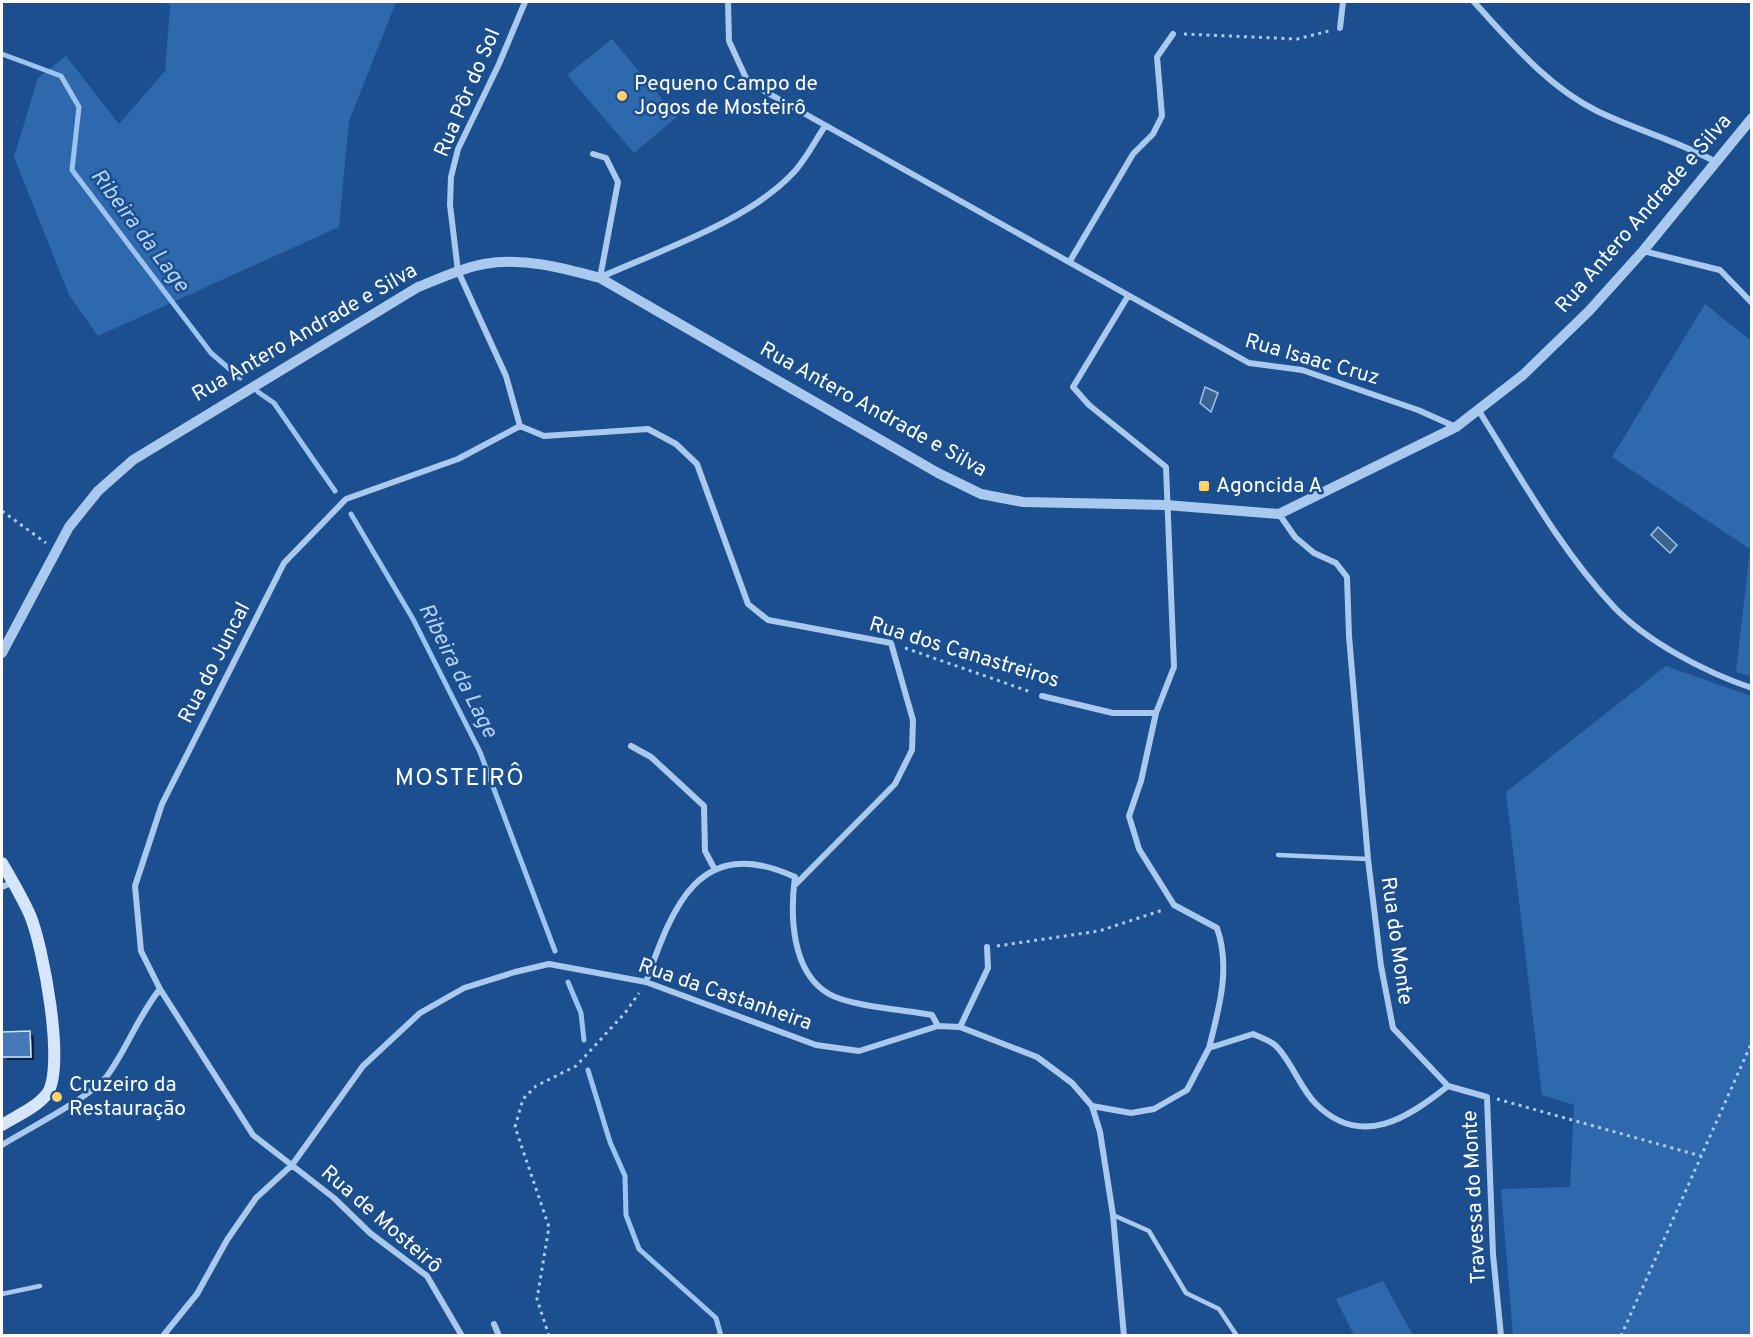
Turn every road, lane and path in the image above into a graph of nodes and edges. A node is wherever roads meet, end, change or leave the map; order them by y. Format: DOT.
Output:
graph roads {
  1 [pos="525,2"];
  2 [pos="728,2"];
  3 [pos="1343,2"];
  4 [pos="1474,2"];
  5 [pos="1340,28"];
  6 [pos="1173,33"];
  7 [pos="1752,118"];
  8 [pos="825,126"];
  9 [pos="593,154"];
  10 [pos="1716,162"];
  11 [pos="1643,251"];
  12 [pos="1070,261"];
  13 [pos="458,271"];
  14 [pos="600,278"];
  15 [pos="1128,296"];
  16 [pos="1752,303"];
  17 [pos="1479,411"];
  18 [pos="520,426"];
  19 [pos="1456,427"];
  20 [pos="1166,505"];
  21 [pos="2,511"];
  22 [pos="1279,514"];
  23 [pos="56,549"];
  24 [pos="891,643"];
  25 [pos="2,653"];
  26 [pos="1752,688"];
  27 [pos="1042,696"];
  28 [pos="1156,713"];
  29 [pos="631,746"];
  30 [pos="1278,855"];
  31 [pos="1368,859"];
  32 [pos="2,863"];
  33 [pos="714,868"];
  34 [pos="7,884"];
  35 [pos="794,886"];
  36 [pos="1174,905"];
  37 [pos="987,947"];
  38 [pos="646,982"];
  39 [pos="160,989"];
  40 [pos="938,1026"];
  41 [pos="960,1027"];
  42 [pos="1752,1042"];
  43 [pos="1209,1048"];
  44 [pos="1448,1086"];
  45 [pos="1487,1096"];
  46 [pos="1092,1106"];
  47 [pos="2,1125"];
  48 [pos="2,1145"];
  49 [pos="1701,1156"];
  50 [pos="292,1166"];
  51 [pos="1113,1215"];
  52 [pos="40,1286"];
  53 [pos="2,1294"];
  54 [pos="494,1324"];
  55 [pos="163,1335"];
  56 [pos="462,1335"];
  57 [pos="499,1335"];
  58 [pos="549,1335"];
  59 [pos="1124,1335"];
  60 [pos="1238,1335"];
  61 [pos="1501,1335"];
  62 [pos="1621,1335"];
  1 -- 13 [label="street, Rua Pôr do Sol"];
  2 -- 8 [label="street, Rua Isaac Cruz"];
  3 -- 5 [label="street"];
  4 -- 10 [label="street"];
  5 -- 6 [label="path"];
  6 -- 12 [label="street"];
  7 -- 10 [label="street, Rua Antero Andrade e Silva"];
  8 -- 12 [label="street, Rua Isaac Cruz"];
  8 -- 14 [label="street"];
  9 -- 14 [label="street"];
  10 -- 11 [label="street, Rua Antero Andrade e Silva"];
  11 -- 16 [label="street"];
  11 -- 17 [label="street, Rua Antero Andrade e Silva"];
  12 -- 15 [label="street, Rua Isaac Cruz"];
  13 -- 14 [label="street, Rua Antero Andrade e Silva"];
  13 -- 18 [label="street"];
  13 -- 23 [label="street, Rua Antero Andrade e Silva"];
  14 -- 20 [label="street, Rua Antero Andrade e Silva"];
  15 -- 19 [label="street, Rua Isaac Cruz"];
  15 -- 20 [label="street"];
  17 -- 19 [label="street, Rua Antero Andrade e Silva"];
  17 -- 26 [label="street"];
  18 -- 24 [label="street, Rua dos Canastreiros"];
  18 -- 39 [label="street, Rua do Juncal"];
  19 -- 22 [label="street, Rua Antero Andrade e Silva"];
  20 -- 22 [label="street, Rua Antero Andrade e Silva"];
  20 -- 28 [label="street"];
  21 -- 23 [label="path"];
  22 -- 31 [label="street, Rua do Monte"];
  23 -- 25 [label="street, Rua Antero Andrade e Silva"];
  24 -- 27 [label="path, Rua dos Canastreiros"];
  24 -- 35 [label="street"];
  27 -- 28 [label="street, Rua dos Canastreiros"];
  28 -- 36 [label="street"];
  29 -- 33 [label="street"];
  30 -- 31 [label="lane"];
  31 -- 44 [label="street, Rua do Monte"];
  32 -- 34 [label="main road"];
  33 -- 35 [label="street"];
  33 -- 38 [label="street"];
  34 -- 47 [label="main road"];
  35 -- 40 [label="street"];
  36 -- 37 [label="path"];
  36 -- 43 [label="street"];
  37 -- 41 [label="street"];
  38 -- 40 [label="street, Rua da Castanheira"];
  38 -- 50 [label="street, Rua da Castanheira"];
  38 -- 58 [label="path"];
  39 -- 48 [label="street"];
  39 -- 50 [label="street, Rua do Juncal"];
  40 -- 41 [label="street, Rua da Castanheira"];
  41 -- 46 [label="street, Rua da Castanheira"];
  42 -- 49 [label="path"];
  43 -- 44 [label="street"];
  43 -- 46 [label="street"];
  44 -- 45 [label="street, Travessa do Monte"];
  45 -- 49 [label="path"];
  45 -- 61 [label="street, Travessa do Monte"];
  46 -- 51 [label="street"];
  49 -- 62 [label="path"];
  50 -- 55 [label="street, Rua da Castanheira"];
  50 -- 56 [label="street, Rua de Mosteirô"];
  51 -- 59 [label="street"];
  51 -- 60 [label="lane"];
  52 -- 53 [label="lane"];
  54 -- 57 [label="street"];
}
